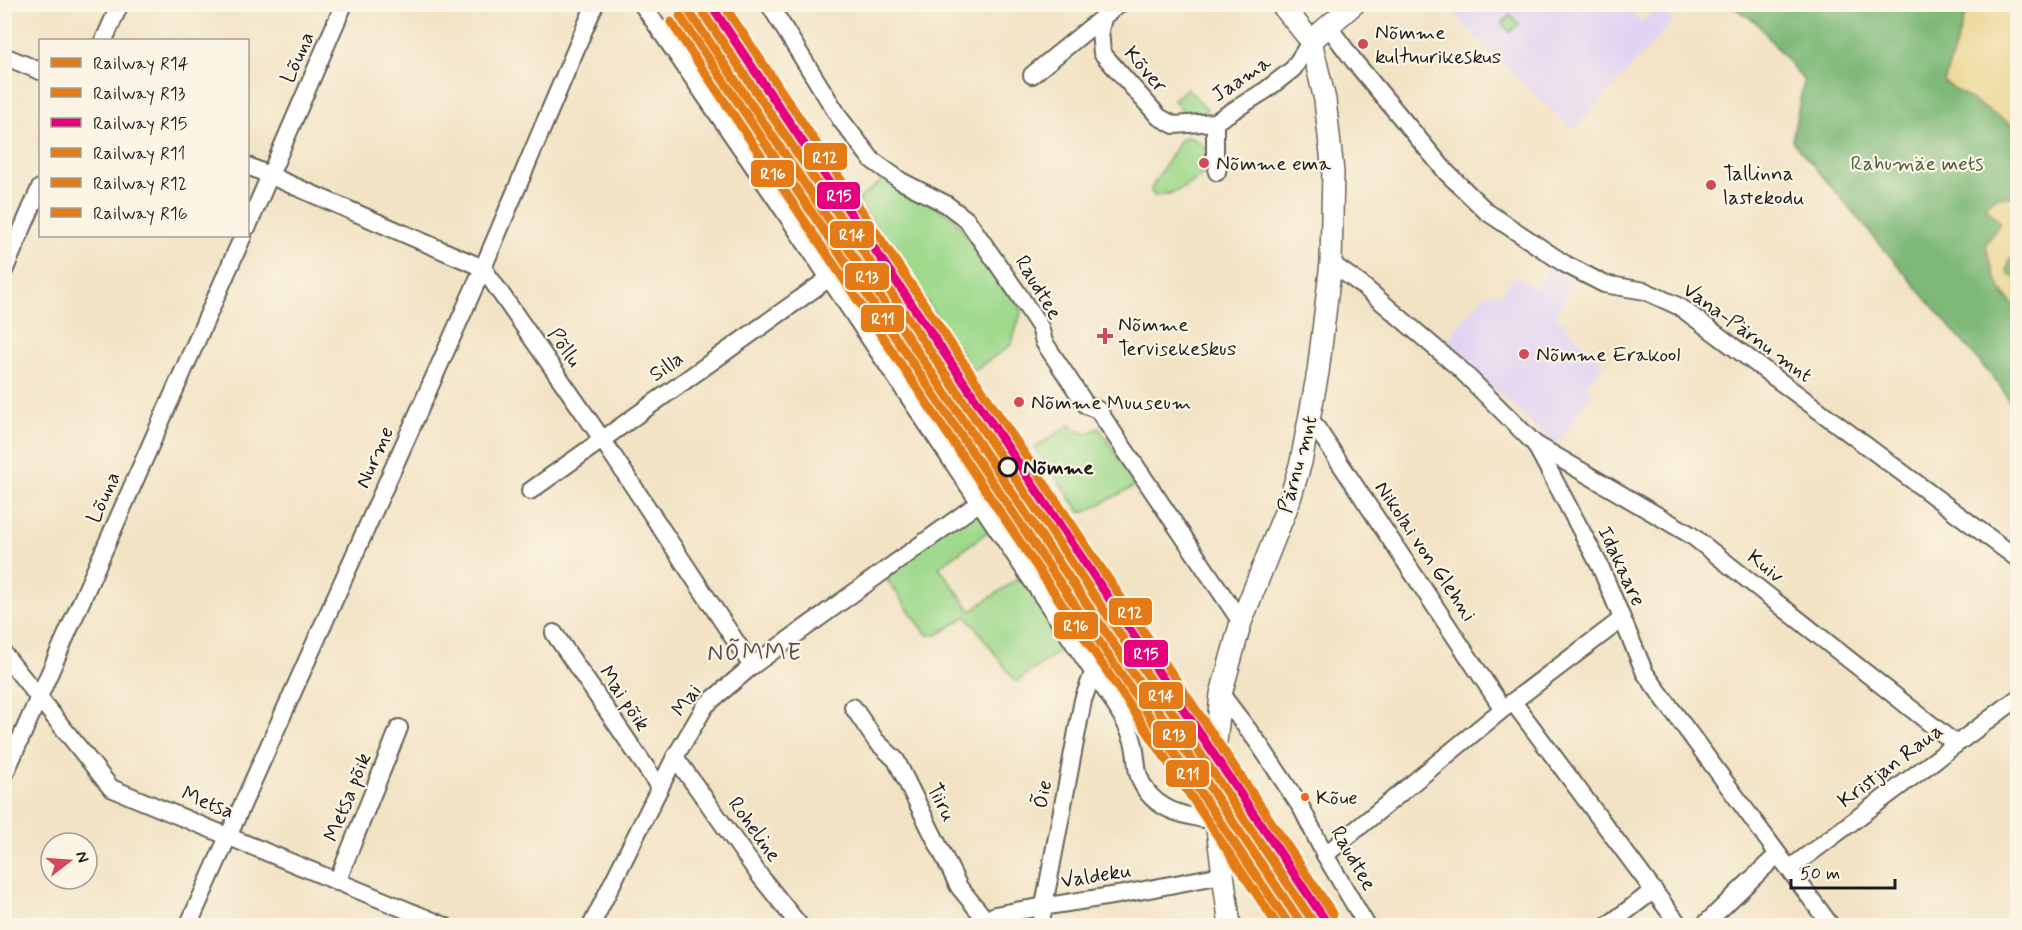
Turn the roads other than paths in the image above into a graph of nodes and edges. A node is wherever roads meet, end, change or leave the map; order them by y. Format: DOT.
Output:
graph roads {
  1 [pos="120,4"];
  2 [pos="344,4"];
  3 [pos="595,4"];
  4 [pos="642,4"];
  5 [pos="769,4"];
  6 [pos="1119,4"];
  7 [pos="1281,4"];
  8 [pos="1354,4"];
  9 [pos="1102,18"];
  10 [pos="1328,26"];
  11 [pos="104,39"];
  12 [pos="1311,41"];
  13 [pos="4,56"];
  14 [pos="39,71"];
  15 [pos="1032,75"];
  16 [pos="1215,122"];
  17 [pos="1174,125"];
  18 [pos="249,166"];
  19 [pos="1217,172"];
  20 [pos="270,176"];
  21 [pos="39,190"];
  22 [pos="249,224"];
  23 [pos="243,237"];
  24 [pos="1331,263"];
  25 [pos="483,268"];
  26 [pos="4,271"];
  27 [pos="828,279"];
  28 [pos="1310,418"];
  29 [pos="602,439"];
  30 [pos="1535,444"];
  31 [pos="530,491"];
  32 [pos="980,502"];
  33 [pos="2018,559"];
  34 [pos="1622,619"];
  35 [pos="1241,622"];
  36 [pos="554,633"];
  37 [pos="4,654"];
  38 [pos="752,666"];
  39 [pos="1093,673"];
  40 [pos="1221,694"];
  41 [pos="39,697"];
  42 [pos="2018,698"];
  43 [pos="853,706"];
  44 [pos="1508,706"];
  45 [pos="399,728"];
  46 [pos="1956,744"];
  47 [pos="675,757"];
  48 [pos="4,776"];
  49 [pos="660,788"];
  50 [pos="1215,821"];
  51 [pos="228,835"];
  52 [pos="1325,855"];
  53 [pos="1777,855"];
  54 [pos="1789,868"];
  55 [pos="1222,875"];
  56 [pos="337,882"];
  57 [pos="1654,890"];
  58 [pos="1042,907"];
  59 [pos="426,922"];
  60 [pos="983,923"];
  61 [pos="188,926"];
  62 [pos="445,926"];
  63 [pos="591,926"];
  64 [pos="800,926"];
  65 [pos="1040,926"];
  66 [pos="1230,926"];
  67 [pos="1367,926"];
  68 [pos="1606,926"];
  69 [pos="1680,926"];
  70 [pos="1703,926"];
  71 [pos="1831,926"];
  1 -- 11 [label="street"];
  2 -- 20 [label="street, Lõuna"];
  3 -- 25 [label="street, Nurme"];
  4 -- 27 [label="street"];
  5 -- 35 [label="street, Raudtee"];
  6 -- 9 [label="street"];
  7 -- 12 [label="main road, Pärnu mnt"];
  8 -- 10 [label="main road"];
  9 -- 15 [label="street"];
  9 -- 17 [label="street, Kõver"];
  10 -- 12 [label="main road"];
  10 -- 33 [label="street, Vana-Pärnu mnt"];
  12 -- 16 [label="street, Jaama"];
  12 -- 24 [label="main road, Pärnu mnt"];
  13 -- 14 [label="street"];
  16 -- 17 [label="street, Jaama"];
  16 -- 19 [label="street, Jaama"];
  18 -- 20 [label="street"];
  20 -- 22 [label="street, Lõuna"];
  20 -- 25 [label="street"];
  21 -- 26 [label="street"];
  23 -- 41 [label="street, Lõuna"];
  24 -- 28 [label="main road, Pärnu mnt"];
  24 -- 30 [label="street, Idakaare"];
  25 -- 29 [label="street, Põllu"];
  25 -- 51 [label="street, Nurme"];
  27 -- 29 [label="street, Silla"];
  27 -- 32 [label="street"];
  28 -- 35 [label="main road, Pärnu mnt"];
  28 -- 44 [label="street, Nikolai von Glehni"];
  29 -- 31 [label="street, Silla"];
  29 -- 38 [label="street, Põllu"];
  30 -- 34 [label="street, Idakaare"];
  30 -- 46 [label="street, Kuiv"];
  32 -- 38 [label="street, Mai"];
  32 -- 39 [label="street"];
  34 -- 44 [label="street"];
  34 -- 53 [label="street, Idakaare"];
  35 -- 40 [label="main road, Pärnu mnt"];
  36 -- 49 [label="street, Mai põik"];
  37 -- 41 [label="street, Metsa"];
  38 -- 47 [label="street, Mai"];
  39 -- 50 [label="street"];
  39 -- 58 [label="street, Õie"];
  40 -- 50 [label="main road, Pärnu mnt"];
  40 -- 52 [label="street, Raudtee"];
  41 -- 48 [label="street, Lõuna"];
  41 -- 51 [label="street, Metsa"];
  42 -- 46 [label="street, Kristjan Raua"];
  43 -- 60 [label="street, Tiiru"];
  44 -- 52 [label="street"];
  44 -- 57 [label="street, Nikolai von Glehni"];
  45 -- 56 [label="street, Metsa põik"];
  46 -- 54 [label="street, Kristjan Raua"];
  47 -- 49 [label="street, Mai"];
  47 -- 64 [label="street, Roheline"];
  49 -- 63 [label="street, Mai"];
  50 -- 55 [label="main road, Pärnu mnt"];
  51 -- 56 [label="street, Metsa"];
  51 -- 61 [label="street, Nurme"];
  52 -- 67 [label="street, Raudtee"];
  53 -- 54 [label="street, Idakaare"];
  53 -- 70 [label="street"];
  54 -- 71 [label="street, Idakaare"];
  55 -- 58 [label="street, Valdeku"];
  55 -- 66 [label="main road, Pärnu mnt"];
  56 -- 59 [label="street, Metsa"];
  57 -- 68 [label="street"];
  57 -- 69 [label="street, Nikolai von Glehni"];
  58 -- 60 [label="street, Valdeku"];
  58 -- 65 [label="street, Õie"];
  59 -- 62 [label="street, Metsa"];
}
